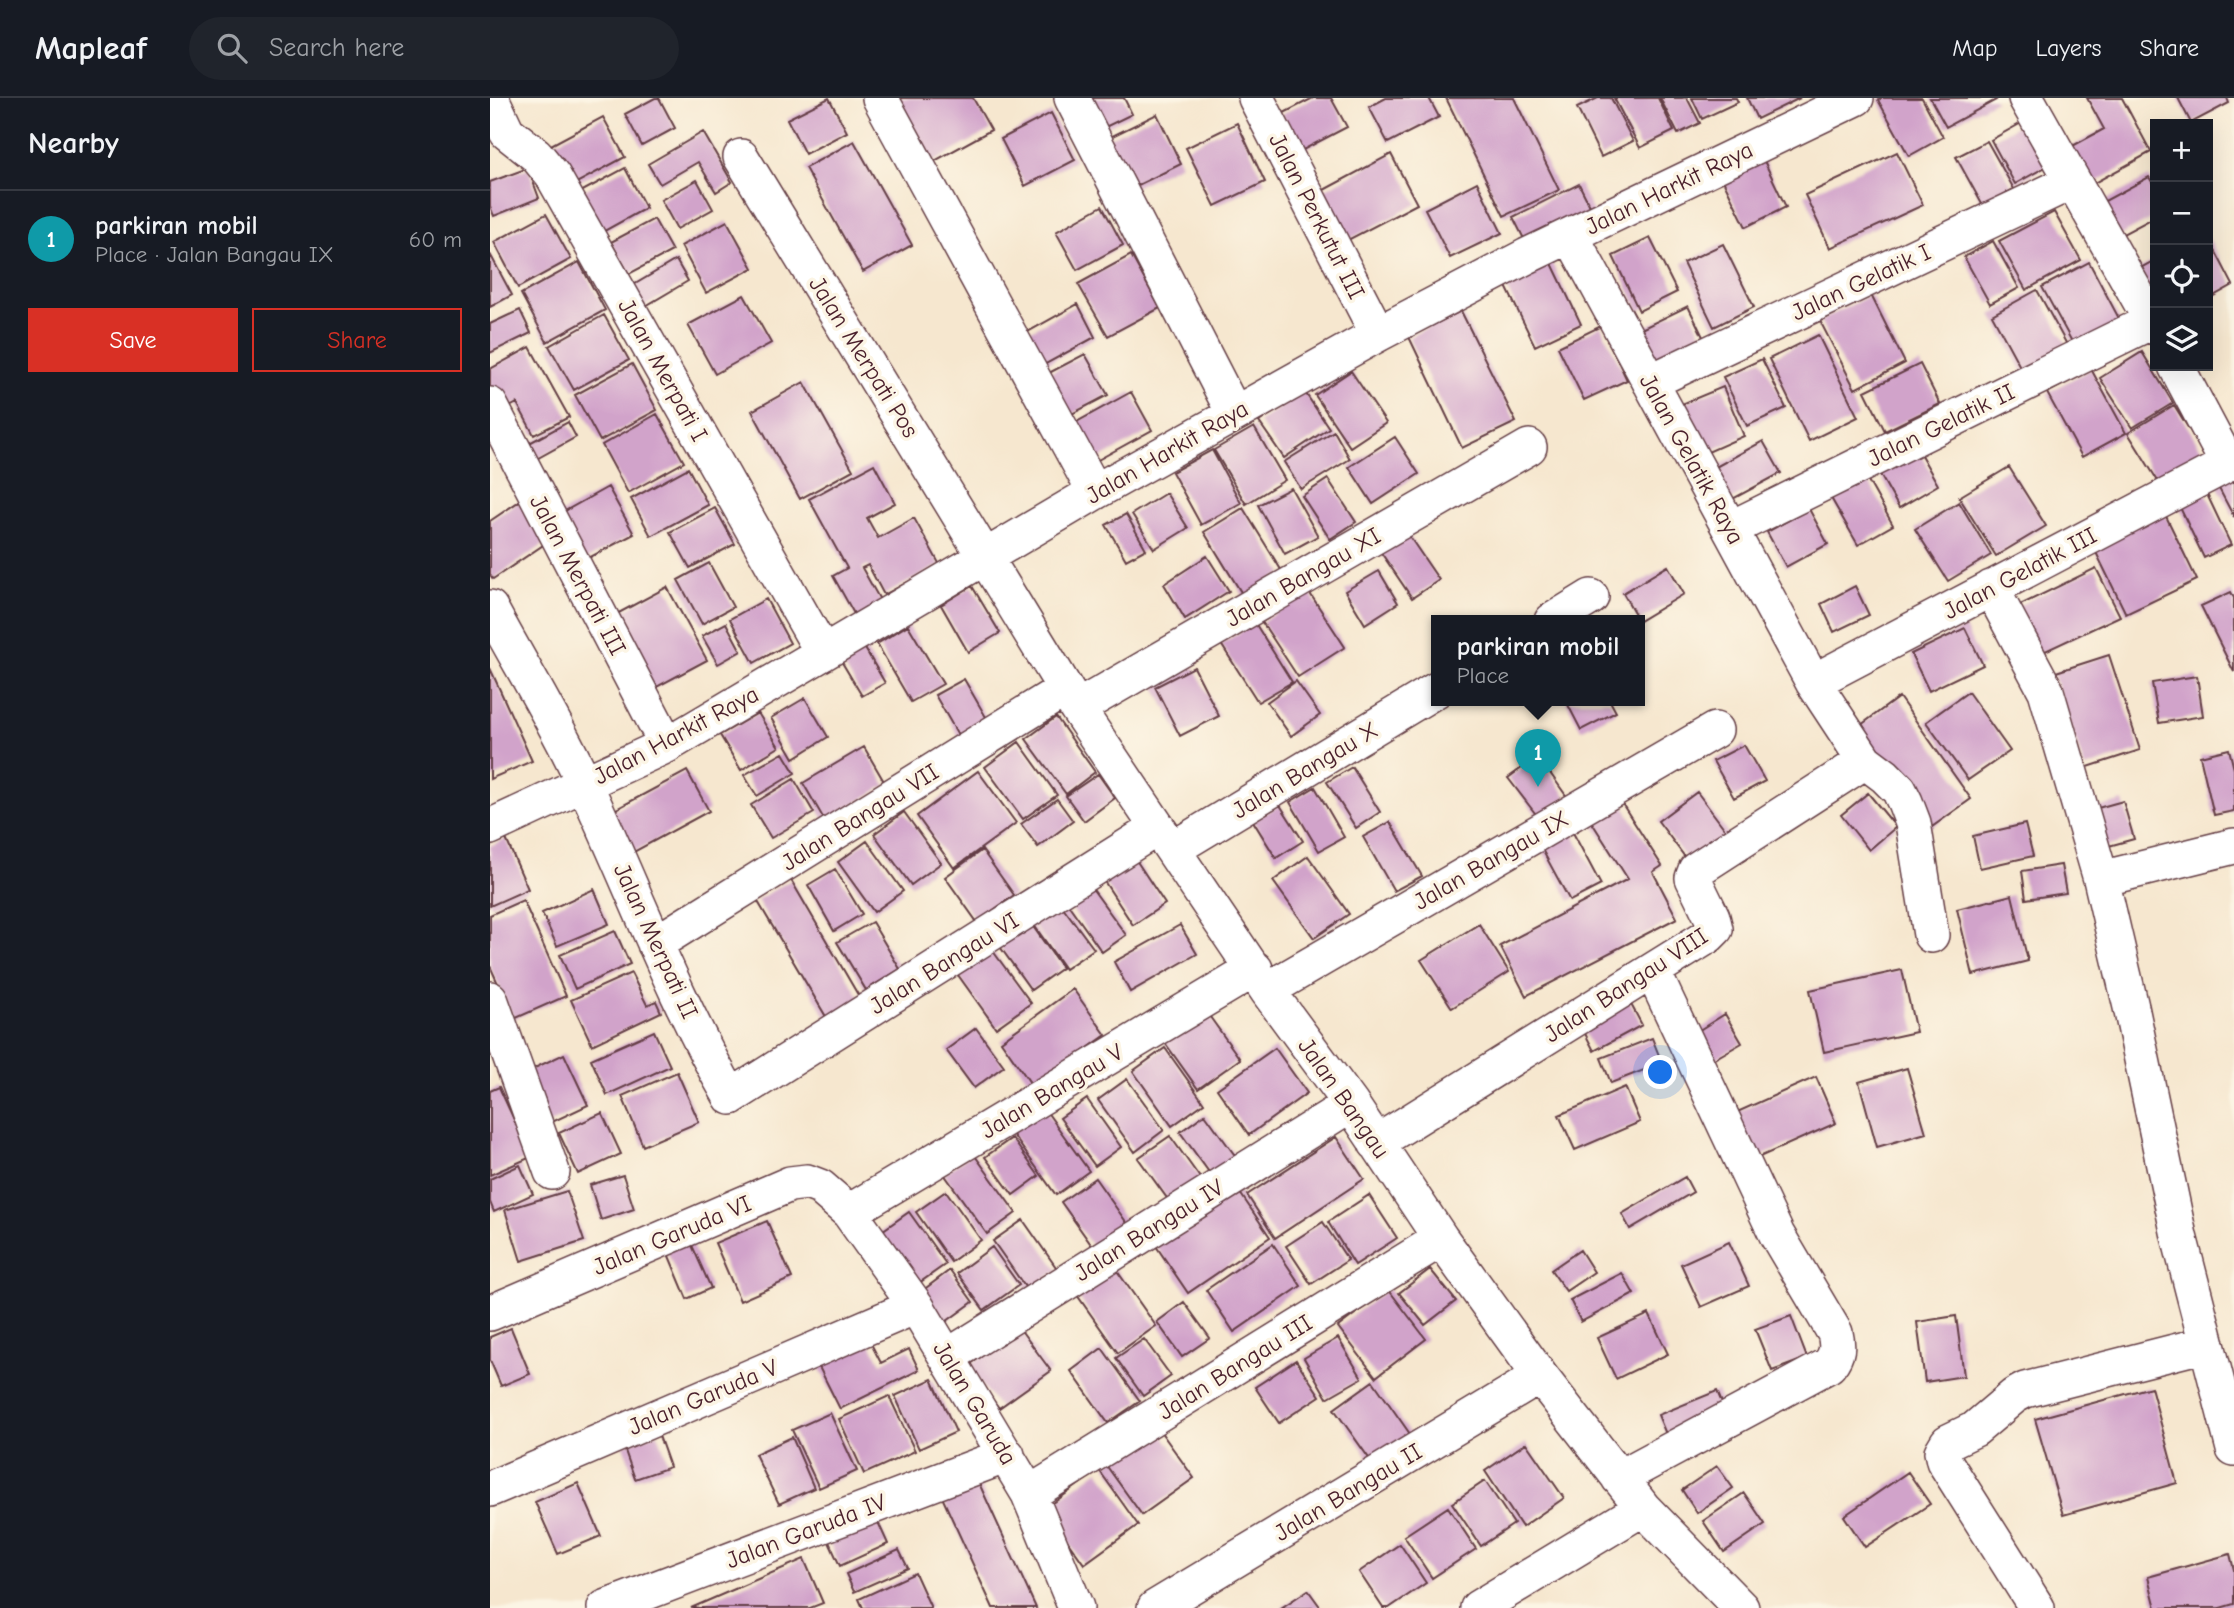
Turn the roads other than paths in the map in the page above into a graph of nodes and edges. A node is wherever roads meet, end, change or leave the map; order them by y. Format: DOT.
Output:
graph roads {
  1 [pos="491,98"];
  2 [pos="880,98"];
  3 [pos="1072,98"];
  4 [pos="1256,98"];
  5 [pos="1856,98"];
  6 [pos="2026,98"];
  7 [pos="741,157"];
  8 [pos="2071,182"];
  9 [pos="1571,236"];
  10 [pos="2150,317"];
  11 [pos="2150,326"];
  12 [pos="1378,334"];
  13 [pos="2179,371"];
  14 [pos="1650,382"];
  15 [pos="490,405"];
  16 [pos="1234,414"];
  17 [pos="1529,447"];
  18 [pos="1095,492"];
  19 [pos="1730,528"];
  20 [pos="986,557"];
  21 [pos="1991,588"];
  22 [pos="1591,597"];
  23 [pos="490,608"];
  24 [pos="1562,615"];
  25 [pos="823,653"];
  26 [pos="1813,682"];
  27 [pos="1431,693"];
  28 [pos="1071,698"];
  29 [pos="1715,730"];
  30 [pos="667,745"];
  31 [pos="1865,761"];
  32 [pos="585,784"];
  33 [pos="490,827"];
  34 [pos="1165,839"];
  35 [pos="2234,846"];
  36 [pos="2101,879"];
  37 [pos="1931,935"];
  38 [pos="655,944"];
  39 [pos="1653,972"];
  40 [pos="1261,979"];
  41 [pos="490,999"];
  42 [pos="731,1097"];
  43 [pos="1351,1104"];
  44 [pos="1376,1143"];
  45 [pos="552,1172"];
  46 [pos="849,1212"];
  47 [pos="1441,1239"];
  48 [pos="916,1306"];
  49 [pos="490,1313"];
  50 [pos="2206,1344"];
  51 [pos="947,1357"];
  52 [pos="1540,1376"];
  53 [pos="2234,1449"];
  54 [pos="1007,1455"];
  55 [pos="1619,1478"];
  56 [pos="490,1489"];
  57 [pos="1029,1494"];
  58 [pos="1643,1508"];
  59 [pos="1730,1596"];
  60 [pos="605,1608"];
  61 [pos="1076,1608"];
  62 [pos="1155,1608"];
  63 [pos="1478,1608"];
  64 [pos="2038,1608"];
  1 -- 25 [label="street, Jalan Merpati I"];
  2 -- 18 [label="street"];
  3 -- 16 [label="street"];
  4 -- 12 [label="street, Jalan Perkutut III"];
  5 -- 9 [label="street, Jalan Harkit Raya"];
  6 -- 8 [label="street"];
  7 -- 20 [label="street, Jalan Merpati Pos"];
  8 -- 10 [label="street"];
  8 -- 14 [label="street, Jalan Gelatik I"];
  9 -- 12 [label="street, Jalan Harkit Raya"];
  9 -- 14 [label="street, Jalan Gelatik Raya"];
  11 -- 19 [label="street, Jalan Gelatik II"];
  12 -- 16 [label="street, Jalan Harkit Raya"];
  13 -- 21 [label="street, Jalan Gelatik III"];
  14 -- 19 [label="street, Jalan Gelatik Raya"];
  15 -- 30 [label="street, Jalan Merpati III"];
  16 -- 18 [label="street, Jalan Harkit Raya"];
  17 -- 28 [label="street, Jalan Bangau XI"];
  18 -- 20 [label="street, Jalan Harkit Raya"];
  19 -- 26 [label="street, Jalan Gelatik Raya"];
  20 -- 25 [label="street, Jalan Harkit Raya"];
  20 -- 28 [label="street, Jalan Bangau"];
  21 -- 26 [label="street, Jalan Gelatik III"];
  21 -- 36 [label="street"];
  22 -- 24 [label="street"];
  23 -- 32 [label="street, Jalan Merpati II"];
  25 -- 30 [label="street, Jalan Harkit Raya"];
  26 -- 31 [label="street"];
  27 -- 34 [label="street, Jalan Bangau X"];
  28 -- 34 [label="street, Jalan Bangau"];
  28 -- 38 [label="street, Jalan Bangau VII"];
  29 -- 40 [label="street, Jalan Bangau IX"];
  30 -- 32 [label="street, Jalan Harkit Raya"];
  31 -- 37 [label="street"];
  31 -- 39 [label="street, Jalan Bangau VIII"];
  32 -- 33 [label="street, Jalan Harkit Raya"];
  32 -- 38 [label="street, Jalan Merpati II"];
  34 -- 40 [label="street, Jalan Bangau"];
  34 -- 42 [label="street, Jalan Bangau VI"];
  35 -- 36 [label="street"];
  36 -- 50 [label="street"];
  38 -- 42 [label="street, Jalan Merpati II"];
  39 -- 44 [label="street, Jalan Bangau VIII"];
  39 -- 55 [label="street"];
  40 -- 43 [label="street, Jalan Bangau"];
  40 -- 46 [label="street, Jalan Bangau V"];
  41 -- 45 [label="street"];
  43 -- 44 [label="street, Jalan Bangau"];
  43 -- 51 [label="street, Jalan Bangau IV"];
  44 -- 47 [label="street, Jalan Bangau"];
  46 -- 48 [label="street, Jalan Garuda"];
  46 -- 49 [label="street, Jalan Garuda VI"];
  47 -- 52 [label="street, Jalan Bangau"];
  47 -- 57 [label="street, Jalan Bangau III"];
  48 -- 51 [label="street, Jalan Garuda"];
  48 -- 56 [label="street, Jalan Garuda V"];
  50 -- 53 [label="street"];
  50 -- 64 [label="street"];
  51 -- 54 [label="street, Jalan Garuda"];
  52 -- 55 [label="street, Jalan Bangau"];
  52 -- 62 [label="street, Jalan Bangau II"];
  54 -- 57 [label="street, Jalan Garuda"];
  54 -- 60 [label="street, Jalan Garuda IV"];
  55 -- 58 [label="street, Jalan Bangau"];
  57 -- 61 [label="street, Jalan Garuda"];
  58 -- 59 [label="street, Jalan Bangau"];
  58 -- 63 [label="street"];
}
